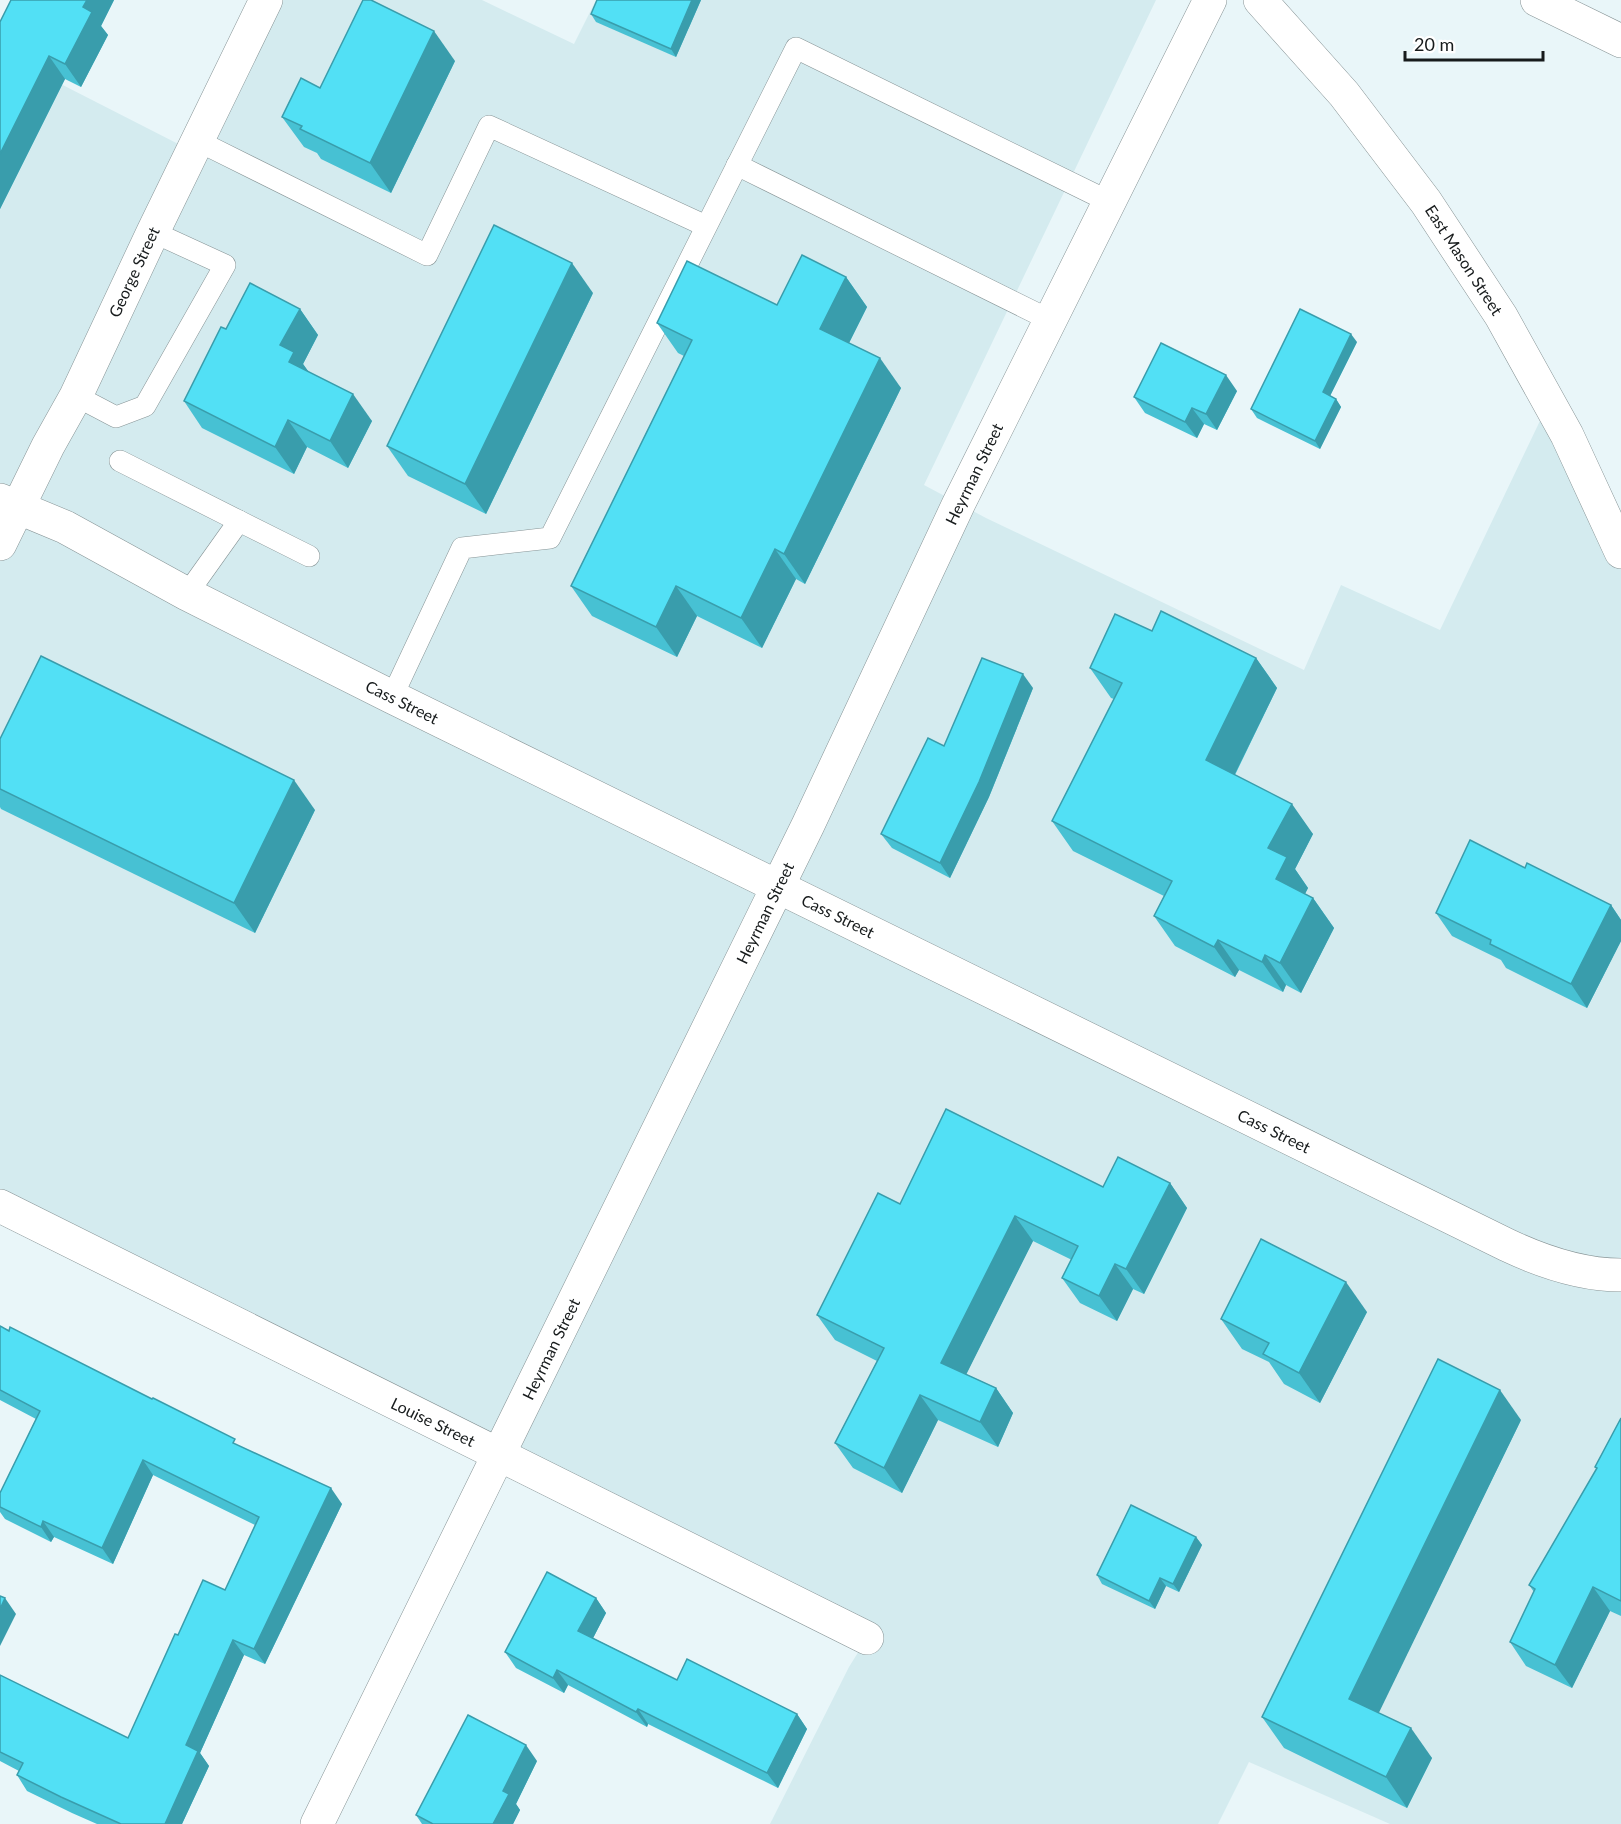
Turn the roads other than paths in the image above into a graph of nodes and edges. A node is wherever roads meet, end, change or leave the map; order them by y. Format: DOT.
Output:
graph roads {
  1 [pos="266,0"];
  2 [pos="1210,0"];
  3 [pos="1260,0"];
  4 [pos="1537,0"];
  5 [pos="1621,41"];
  6 [pos="198,141"];
  7 [pos="737,165"];
  8 [pos="1110,202"];
  9 [pos="706,226"];
  10 [pos="153,232"];
  11 [pos="1050,320"];
  12 [pos="76,396"];
  13 [pos="120,461"];
  14 [pos="9,504"];
  15 [pos="239,521"];
  16 [pos="0,544"];
  17 [pos="1621,552"];
  18 [pos="309,556"];
  19 [pos="188,594"];
  20 [pos="392,697"];
  21 [pos="778,886"];
  22 [pos="0,1206"];
  23 [pos="1621,1275"];
  24 [pos="499,1455"];
  25 [pos="867,1638"];
  26 [pos="316,1824"];
  1 -- 6 [label="street, George Street"];
  2 -- 8 [label="street, Heyrman Street"];
  3 -- 17 [label="street, East Mason Street"];
  4 -- 5 [label="street"];
  6 -- 9 [label="lane"];
  6 -- 10 [label="street, George Street"];
  7 -- 8 [label="lane"];
  7 -- 9 [label="lane"];
  7 -- 11 [label="lane"];
  8 -- 11 [label="street, Heyrman Street"];
  9 -- 20 [label="lane"];
  10 -- 12 [label="street, George Street"];
  10 -- 12 [label="lane"];
  11 -- 21 [label="street, Heyrman Street"];
  12 -- 14 [label="street, George Street"];
  13 -- 15 [label="lane"];
  14 -- 16 [label="street, George Street"];
  14 -- 19 [label="street, Cass Street"];
  15 -- 18 [label="lane"];
  15 -- 19 [label="lane"];
  19 -- 20 [label="street, Cass Street"];
  20 -- 21 [label="street, Cass Street"];
  21 -- 23 [label="street, Cass Street"];
  21 -- 24 [label="street, Heyrman Street"];
  22 -- 24 [label="street, Louise Street"];
  24 -- 25 [label="street, Louise Street"];
  24 -- 26 [label="street, Heyrman Street"];
}
